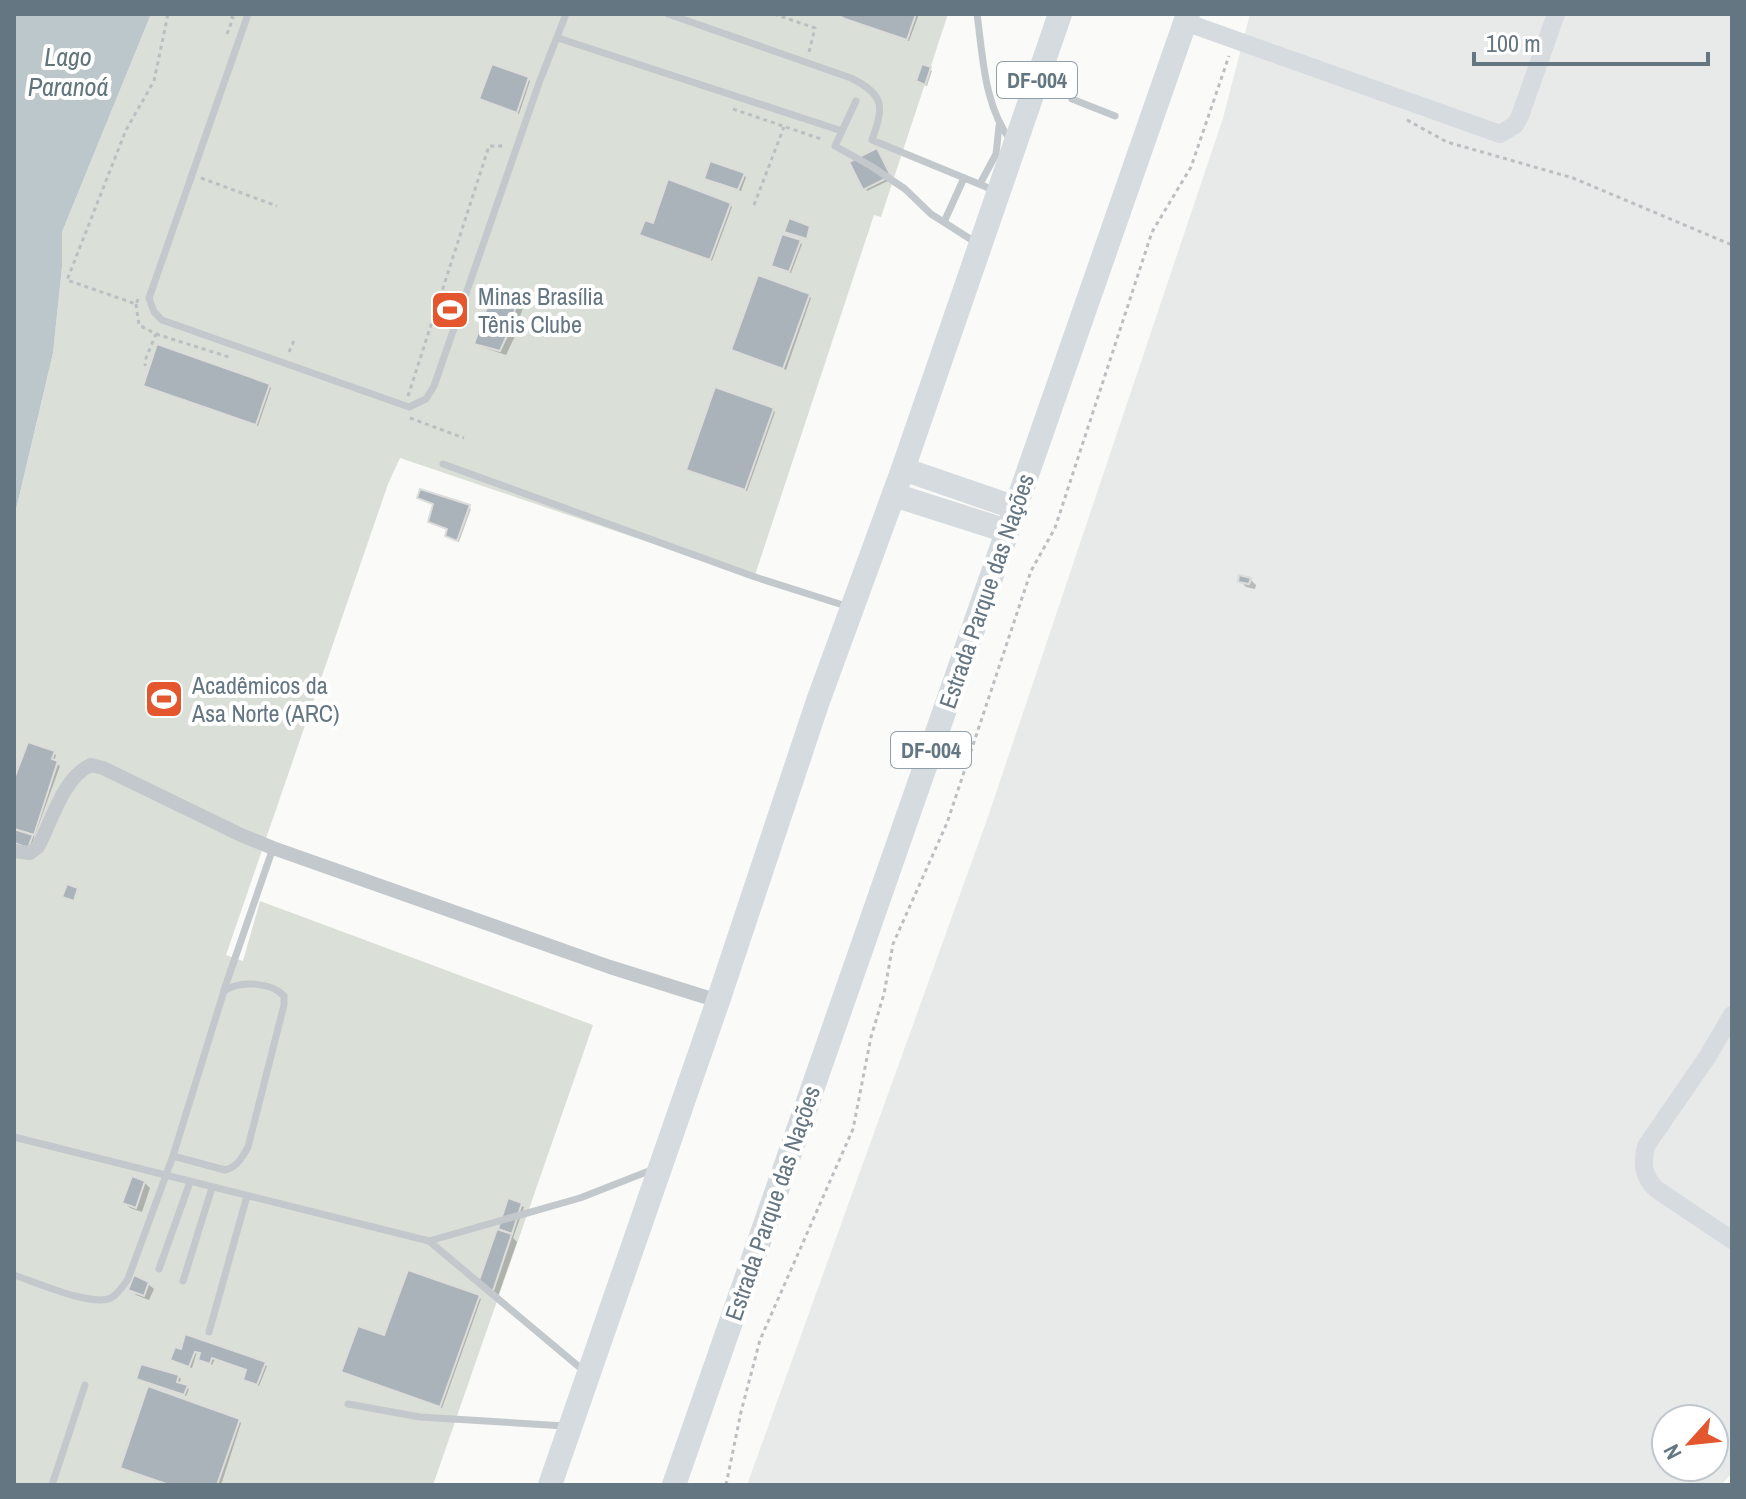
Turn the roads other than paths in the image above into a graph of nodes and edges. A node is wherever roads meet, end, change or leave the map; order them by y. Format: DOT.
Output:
graph roads {
  1 [pos="566,14"];
  2 [pos="668,14"];
  3 [pos="977,14"];
  4 [pos="1060,14"];
  5 [pos="1556,14"];
  6 [pos="247,17"];
  7 [pos="1187,18"];
  8 [pos="558,38"];
  9 [pos="1072,99"];
  10 [pos="856,101"];
  11 [pos="1115,116"];
  12 [pos="999,126"];
  13 [pos="842,131"];
  14 [pos="1014,147"];
  15 [pos="964,178"];
  16 [pos="990,188"];
  17 [pos="944,222"];
  18 [pos="980,245"];
  19 [pos="443,464"];
  20 [pos="903,469"];
  21 [pos="894,495"];
  22 [pos="1016,508"];
  23 [pos="1007,531"];
  24 [pos="852,607"];
  25 [pos="273,848"];
  26 [pos="14,851"];
  27 [pos="224,991"];
  28 [pos="718,1001"];
  29 [pos="1732,1015"];
  30 [pos="14,1137"];
  31 [pos="173,1156"];
  32 [pos="660,1166"];
  33 [pos="166,1176"];
  34 [pos="190,1182"];
  35 [pos="212,1188"];
  36 [pos="247,1196"];
  37 [pos="1732,1240"];
  38 [pos="429,1241"];
  39 [pos="159,1269"];
  40 [pos="14,1275"];
  41 [pos="183,1281"];
  42 [pos="209,1332"];
  43 [pos="589,1375"];
  44 [pos="85,1385"];
  45 [pos="348,1404"];
  46 [pos="571,1426"];
  47 [pos="52,1485"];
  48 [pos="550,1485"];
  49 [pos="674,1485"];
  1 -- 8 [label="lane"];
  2 -- 15 [label="lane"];
  3 -- 12 [label="lane"];
  4 -- 14 [label="highway, DF-004"];
  5 -- 7 [label="street"];
  6 -- 8 [label="lane"];
  7 -- 22 [label="highway, Estrada Parque das Nações / DF-004"];
  8 -- 13 [label="lane"];
  9 -- 11 [label="lane"];
  10 -- 13 [label="lane"];
  12 -- 14 [label="lane"];
  12 -- 16 [label="lane"];
  13 -- 17 [label="lane"];
  14 -- 16 [label="highway, DF-004"];
  15 -- 16 [label="lane"];
  15 -- 17 [label="lane"];
  16 -- 18 [label="highway, DF-004"];
  17 -- 18 [label="lane"];
  18 -- 20 [label="highway, DF-004"];
  19 -- 24 [label="lane"];
  20 -- 21 [label="highway, DF-004"];
  20 -- 22 [label="highway"];
  21 -- 23 [label="highway"];
  21 -- 24 [label="highway, DF-004"];
  22 -- 23 [label="highway, Estrada Parque das Nações / DF-004"];
  23 -- 49 [label="highway, Estrada Parque das Nações / DF-004"];
  24 -- 28 [label="highway, DF-004"];
  25 -- 26 [label="street"];
  25 -- 27 [label="lane"];
  25 -- 28 [label="street"];
  27 -- 31 [label="lane"];
  27 -- 31 [label="lane"];
  28 -- 32 [label="highway, DF-004"];
  29 -- 37 [label="street"];
  30 -- 33 [label="lane"];
  31 -- 33 [label="lane"];
  32 -- 38 [label="lane"];
  32 -- 43 [label="highway, DF-004"];
  33 -- 34 [label="lane"];
  33 -- 40 [label="lane"];
  34 -- 35 [label="lane"];
  34 -- 39 [label="lane"];
  35 -- 36 [label="lane"];
  35 -- 41 [label="lane"];
  36 -- 38 [label="lane"];
  36 -- 42 [label="lane"];
  38 -- 43 [label="lane"];
  43 -- 46 [label="highway, DF-004"];
  44 -- 47 [label="lane"];
  45 -- 46 [label="lane"];
  46 -- 48 [label="highway, DF-004"];
}
